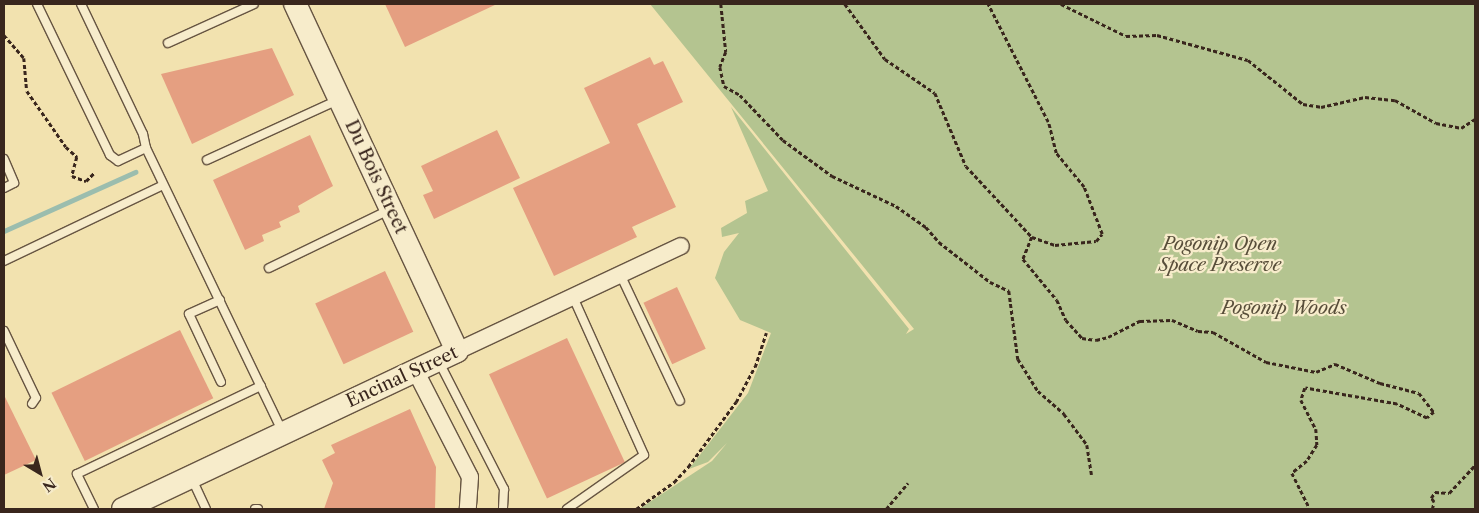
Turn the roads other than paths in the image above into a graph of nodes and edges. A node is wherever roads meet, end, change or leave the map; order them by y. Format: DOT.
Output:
graph roads {
  1 [pos="37,4"];
  2 [pos="81,4"];
  3 [pos="254,4"];
  4 [pos="295,4"];
  5 [pos="168,42"];
  6 [pos="340,99"];
  7 [pos="146,148"];
  8 [pos="4,159"];
  9 [pos="207,160"];
  10 [pos="163,185"];
  11 [pos="4,188"];
  12 [pos="391,209"];
  13 [pos="681,246"];
  14 [pos="4,261"];
  15 [pos="269,268"];
  16 [pos="620,274"];
  17 [pos="573,297"];
  18 [pos="220,300"];
  19 [pos="4,331"];
  20 [pos="447,356"];
  21 [pos="415,370"];
  22 [pos="221,382"];
  23 [pos="262,386"];
  24 [pos="680,402"];
  25 [pos="32,404"];
  26 [pos="283,433"];
  27 [pos="191,477"];
  28 [pos="94,509"];
  29 [pos="123,509"];
  30 [pos="206,509"];
  31 [pos="468,509"];
  32 [pos="503,509"];
  33 [pos="567,509"];
  1 -- 7 [label="lane"];
  2 -- 7 [label="lane"];
  3 -- 5 [label="lane"];
  4 -- 6 [label="street, Du Bois Street"];
  6 -- 9 [label="lane"];
  6 -- 12 [label="street, Du Bois Street"];
  7 -- 10 [label="lane"];
  8 -- 11 [label="lane"];
  10 -- 14 [label="lane"];
  10 -- 18 [label="lane"];
  12 -- 15 [label="lane"];
  12 -- 20 [label="street, Du Bois Street"];
  13 -- 16 [label="street, Encinal Street"];
  16 -- 17 [label="street, Encinal Street"];
  16 -- 24 [label="lane"];
  17 -- 20 [label="street, Encinal Street"];
  17 -- 33 [label="lane"];
  18 -- 22 [label="lane"];
  18 -- 23 [label="lane"];
  19 -- 25 [label="lane"];
  20 -- 21 [label="street, Encinal Street"];
  20 -- 32 [label="lane"];
  21 -- 26 [label="street, Encinal Street"];
  21 -- 31 [label="street"];
  23 -- 26 [label="lane"];
  23 -- 28 [label="lane"];
  26 -- 27 [label="street, Encinal Street"];
  27 -- 29 [label="street, Encinal Street"];
  27 -- 30 [label="lane"];
}
